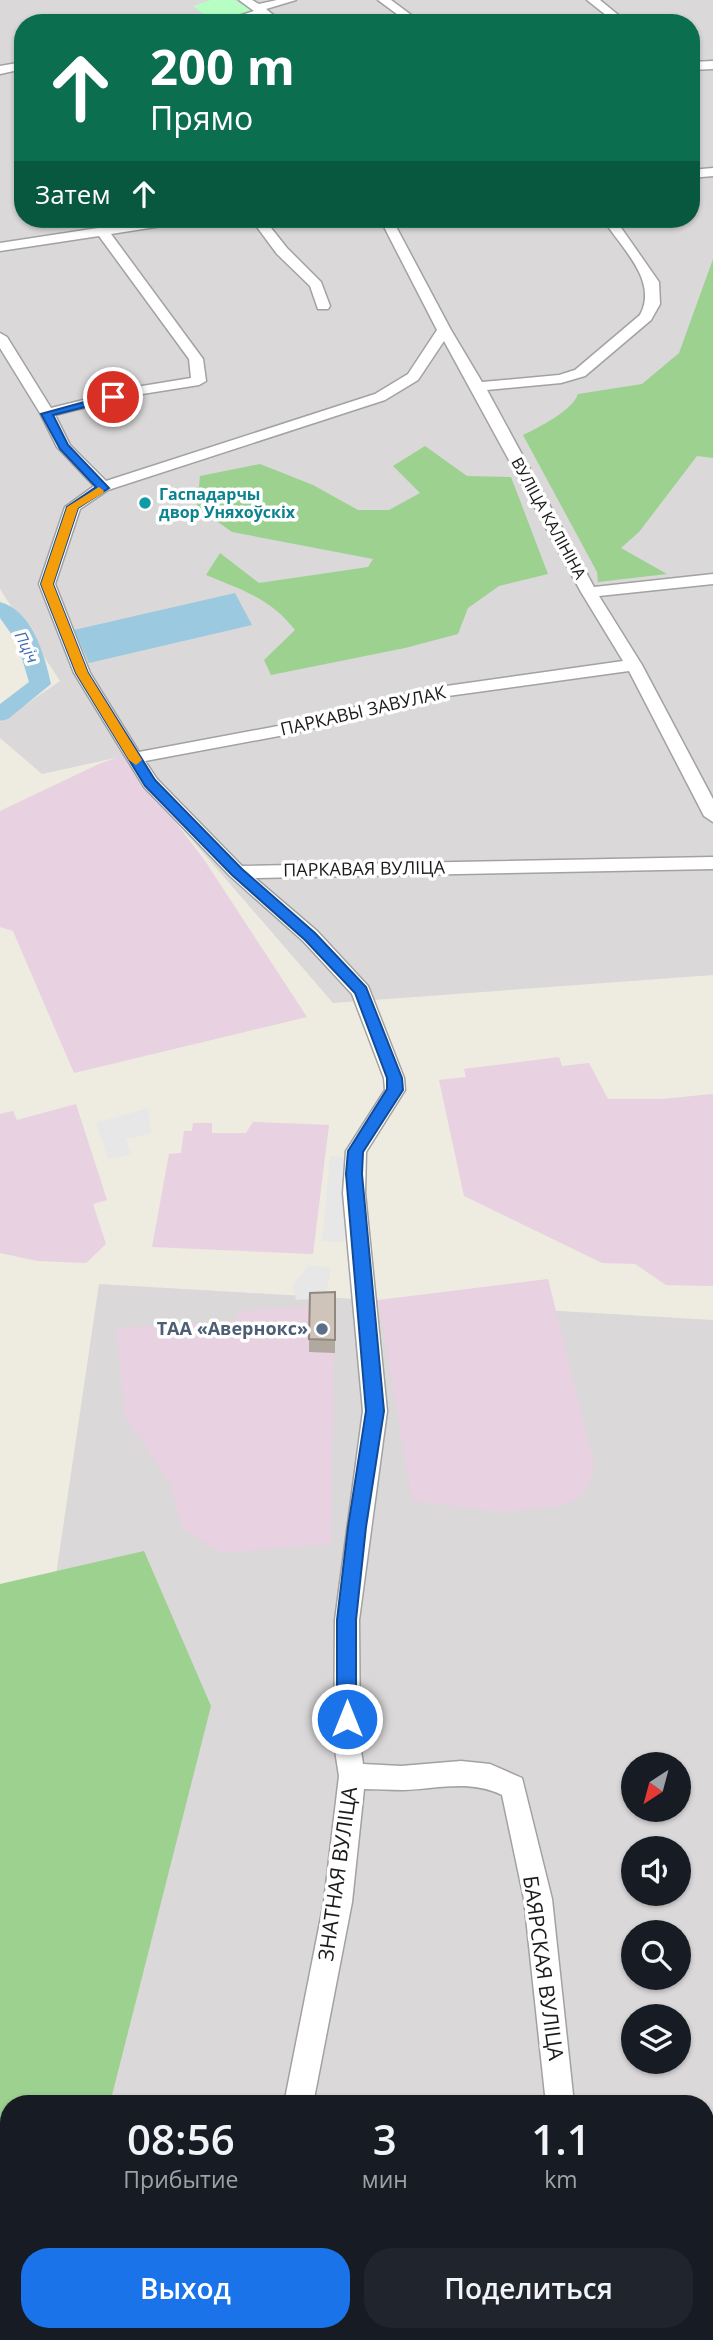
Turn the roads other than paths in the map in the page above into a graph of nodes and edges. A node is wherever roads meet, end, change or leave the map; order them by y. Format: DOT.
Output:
graph roads {
  1 [pos="245,0"];
  2 [pos="290,0"];
  3 [pos="384,0"];
  4 [pos="593,0"];
  5 [pos="261,10"];
  6 [pos="249,14"];
  7 [pos="266,14"];
  8 [pos="404,14"];
  9 [pos="611,14"];
  10 [pos="110,228"];
  11 [pos="264,228"];
  12 [pos="391,228"];
  13 [pos="615,228"];
  14 [pos="102,230"];
  15 [pos="0,247"];
  16 [pos="323,306"];
  17 [pos="444,330"];
  18 [pos="0,337"];
  19 [pos="478,387"];
  20 [pos="47,414"];
  21 [pos="103,488"];
  22 [pos="713,579"];
  23 [pos="589,592"];
  24 [pos="634,665"];
  25 [pos="134,758"];
  26 [pos="713,816"];
  27 [pos="713,863"];
  28 [pos="237,872"];
  29 [pos="352,1776"];
  30 [pos="300,2095"];
  31 [pos="559,2095"];
  1 -- 5 [label="street"];
  2 -- 5 [label="street"];
  3 -- 8 [label="street"];
  4 -- 9 [label="street"];
  5 -- 6 [label="street"];
  5 -- 7 [label="street"];
  10 -- 14 [label="street"];
  11 -- 16 [label="street"];
  12 -- 17 [label="street, ВУЛІЦА КАЛІНІНА"];
  13 -- 19 [label="street"];
  14 -- 15 [label="street"];
  14 -- 20 [label="street"];
  17 -- 19 [label="street, ВУЛІЦА КАЛІНІНА"];
  17 -- 21 [label="street"];
  18 -- 20 [label="street"];
  19 -- 23 [label="street, ВУЛІЦА КАЛІНІНА"];
  20 -- 21 [label="street"];
  21 -- 25 [label="street"];
  22 -- 23 [label="street"];
  23 -- 24 [label="street, ВУЛІЦА КАЛІНІНА"];
  24 -- 25 [label="street, ПАРКАВЫ ЗАВУЛАК"];
  24 -- 26 [label="street, ВУЛІЦА КАЛІНІНА"];
  25 -- 28 [label="street"];
  27 -- 28 [label="street, ПАРКАВАЯ ВУЛІЦА"];
  28 -- 29 [label="street, ЗНАТНАЯ ВУЛІЦА"];
  29 -- 30 [label="street, ЗНАТНАЯ ВУЛІЦА"];
  29 -- 31 [label="street, БАЯРСКАЯ ВУЛІЦА"];
}
